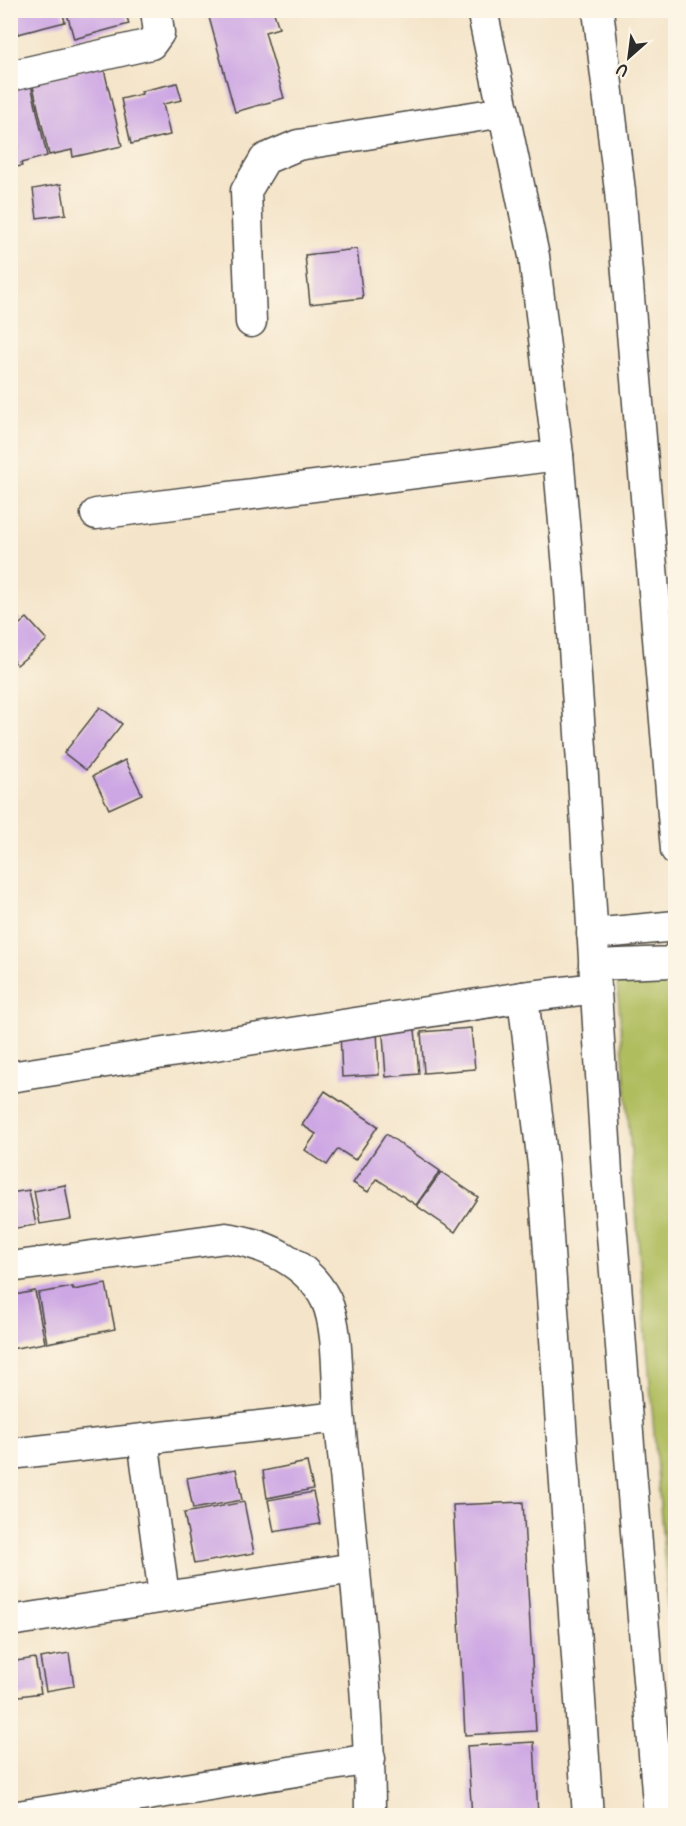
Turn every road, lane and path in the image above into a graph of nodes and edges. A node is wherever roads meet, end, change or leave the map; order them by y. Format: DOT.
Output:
graph roads {
  1 [pos="156,10"];
  2 [pos="482,10"];
  3 [pos="598,10"];
  4 [pos="10,76"];
  5 [pos="504,112"];
  6 [pos="251,322"];
  7 [pos="558,455"];
  8 [pos="96,514"];
  9 [pos="675,850"];
  10 [pos="675,926"];
  11 [pos="592,934"];
  12 [pos="675,957"];
  13 [pos="595,977"];
  14 [pos="523,997"];
  15 [pos="10,1077"];
  16 [pos="10,1267"];
  17 [pos="339,1417"];
  18 [pos="142,1439"];
  19 [pos="10,1454"];
  20 [pos="354,1568"];
  21 [pos="165,1596"];
  22 [pos="10,1621"];
  23 [pos="370,1759"];
  24 [pos="18,1815"];
  25 [pos="370,1815"];
  26 [pos="588,1815"];
  27 [pos="659,1815"];
  1 -- 4 [label="street"];
  2 -- 5 [label="street"];
  3 -- 9 [label="street"];
  5 -- 6 [label="street"];
  5 -- 7 [label="street"];
  7 -- 8 [label="street"];
  7 -- 11 [label="street"];
  10 -- 11 [label="street"];
  11 -- 13 [label="street"];
  12 -- 13 [label="street"];
  13 -- 14 [label="street"];
  13 -- 27 [label="street"];
  14 -- 15 [label="street"];
  14 -- 26 [label="street"];
  16 -- 17 [label="street"];
  17 -- 18 [label="street"];
  17 -- 20 [label="street"];
  18 -- 19 [label="street"];
  18 -- 21 [label="street"];
  20 -- 21 [label="street"];
  20 -- 23 [label="street"];
  21 -- 22 [label="street"];
  23 -- 24 [label="street"];
  23 -- 25 [label="street"];
}
